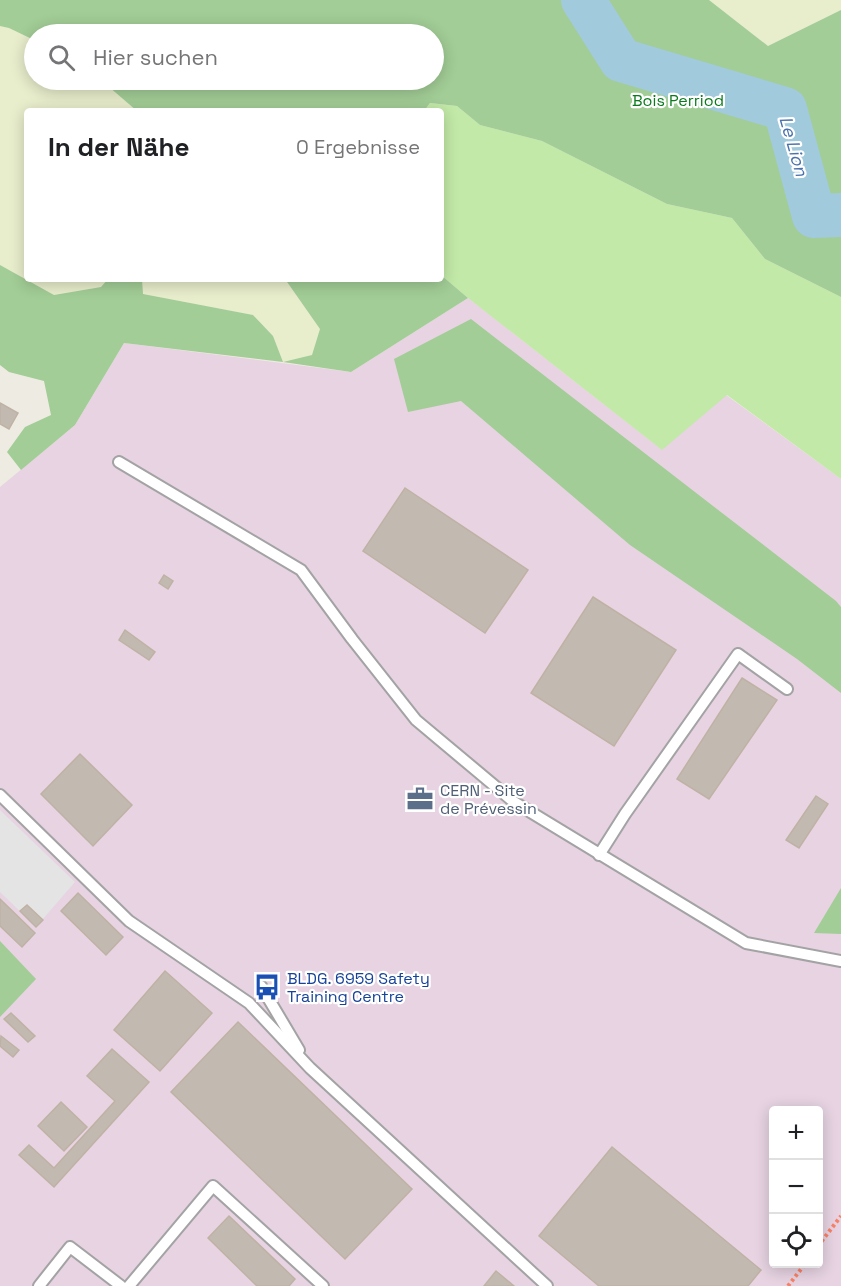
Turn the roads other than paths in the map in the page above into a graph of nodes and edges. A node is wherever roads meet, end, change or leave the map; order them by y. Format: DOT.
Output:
graph roads {
  1 [pos="119,462"];
  2 [pos="787,689"];
  3 [pos="0,795"];
  4 [pos="599,855"];
  5 [pos="841,961"];
  6 [pos="261,986"];
  7 [pos="310,1068"];
  8 [pos="39,1286"];
  9 [pos="122,1286"];
  10 [pos="129,1286"];
  11 [pos="323,1286"];
  12 [pos="547,1286"];
  1 -- 4 [label="lane"];
  2 -- 4 [label="lane"];
  3 -- 7 [label="lane"];
  4 -- 5 [label="lane"];
  6 -- 7 [label="lane"];
  7 -- 12 [label="lane"];
  8 -- 9 [label="lane"];
  10 -- 11 [label="lane"];
}
